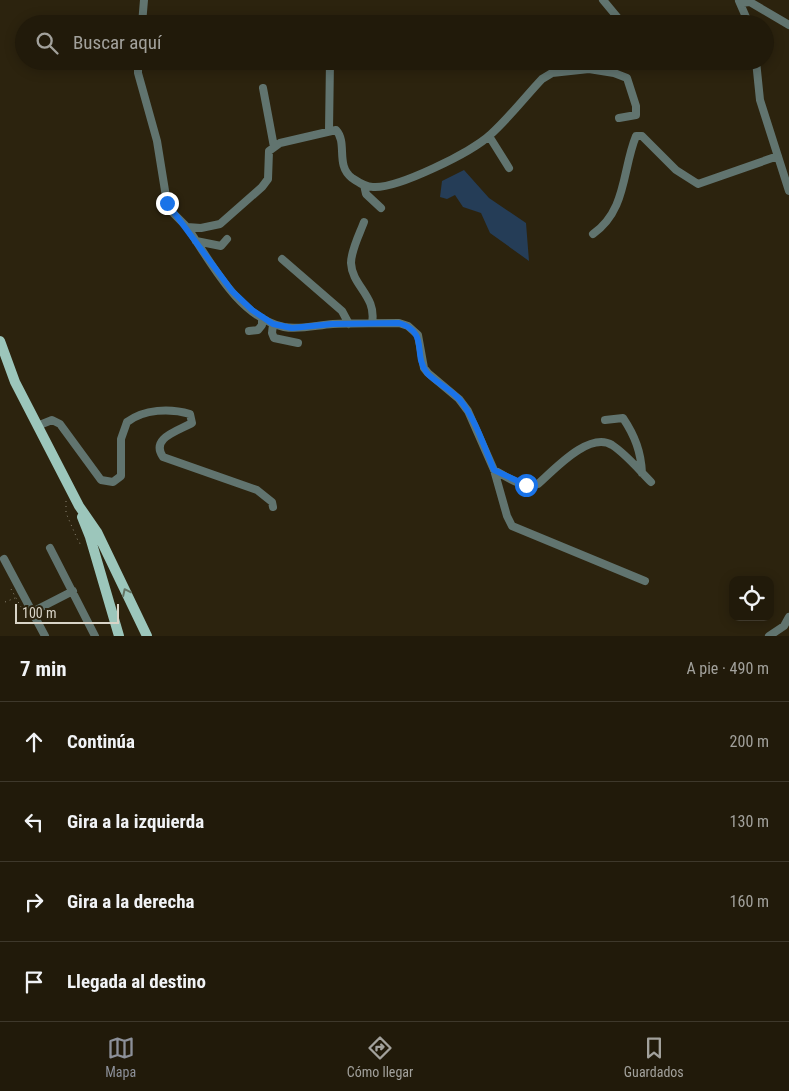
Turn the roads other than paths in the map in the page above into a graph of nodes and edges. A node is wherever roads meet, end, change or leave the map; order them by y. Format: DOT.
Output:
graph roads {
  1 [pos="144,0"];
  2 [pos="603,0"];
  3 [pos="739,2"];
  4 [pos="143,15"];
  5 [pos="616,15"];
  6 [pos="745,15"];
  7 [pos="772,15"];
  8 [pos="774,16"];
  9 [pos="789,25"];
  10 [pos="138,70"];
  11 [pos="330,70"];
  12 [pos="577,70"];
  13 [pos="595,70"];
  14 [pos="757,70"];
  15 [pos="263,88"];
  16 [pos="619,118"];
  17 [pos="329,130"];
  18 [pos="489,136"];
  19 [pos="274,147"];
  20 [pos="778,156"];
  21 [pos="509,168"];
  22 [pos="364,185"];
  23 [pos="789,191"];
  24 [pos="381,208"];
  25 [pos="364,222"];
  26 [pos="187,227"];
  27 [pos="593,234"];
  28 [pos="227,239"];
  29 [pos="196,241"];
  30 [pos="282,258"];
  31 [pos="262,318"];
  32 [pos="273,324"];
  33 [pos="349,324"];
  34 [pos="372,324"];
  35 [pos="249,332"];
  36 [pos="0,341"];
  37 [pos="298,343"];
  38 [pos="605,420"];
  39 [pos="37,426"];
  40 [pos="494,470"];
  41 [pos="642,473"];
  42 [pos="651,482"];
  43 [pos="79,506"];
  44 [pos="273,507"];
  45 [pos="50,548"];
  46 [pos="4,559"];
  47 [pos="645,581"];
  48 [pos="73,591"];
  49 [pos="32,612"];
  50 [pos="789,617"];
  51 [pos="45,636"];
  52 [pos="96,636"];
  53 [pos="119,636"];
  54 [pos="148,636"];
  55 [pos="769,636"];
  1 -- 4 [label="street"];
  2 -- 5 [label="street"];
  3 -- 6 [label="street"];
  3 -- 7 [label="street"];
  8 -- 9 [label="street"];
  10 -- 26 [label="street"];
  11 -- 17 [label="street"];
  12 -- 18 [label="street"];
  13 -- 16 [label="street"];
  14 -- 20 [label="street"];
  15 -- 19 [label="street"];
  17 -- 19 [label="street"];
  17 -- 22 [label="street"];
  18 -- 21 [label="street"];
  18 -- 22 [label="street"];
  19 -- 26 [label="street"];
  20 -- 23 [label="street"];
  20 -- 27 [label="street"];
  22 -- 24 [label="street"];
  25 -- 34 [label="street"];
  26 -- 29 [label="street"];
  28 -- 29 [label="street"];
  29 -- 31 [label="street"];
  30 -- 33 [label="street"];
  31 -- 32 [label="street"];
  31 -- 35 [label="street"];
  32 -- 33 [label="street"];
  32 -- 37 [label="street"];
  33 -- 34 [label="street"];
  34 -- 40 [label="street"];
  36 -- 39 [label="main road"];
  38 -- 41 [label="street"];
  39 -- 43 [label="main road"];
  39 -- 44 [label="street"];
  40 -- 41 [label="street"];
  40 -- 47 [label="street"];
  41 -- 42 [label="street"];
  43 -- 53 [label="main road"];
  54 -- 43 [label="main road, one-way"];
  45 -- 48 [label="street"];
  46 -- 49 [label="street"];
  48 -- 49 [label="street"];
  48 -- 52 [label="street"];
  49 -- 51 [label="street"];
  50 -- 55 [label="street"];
}
